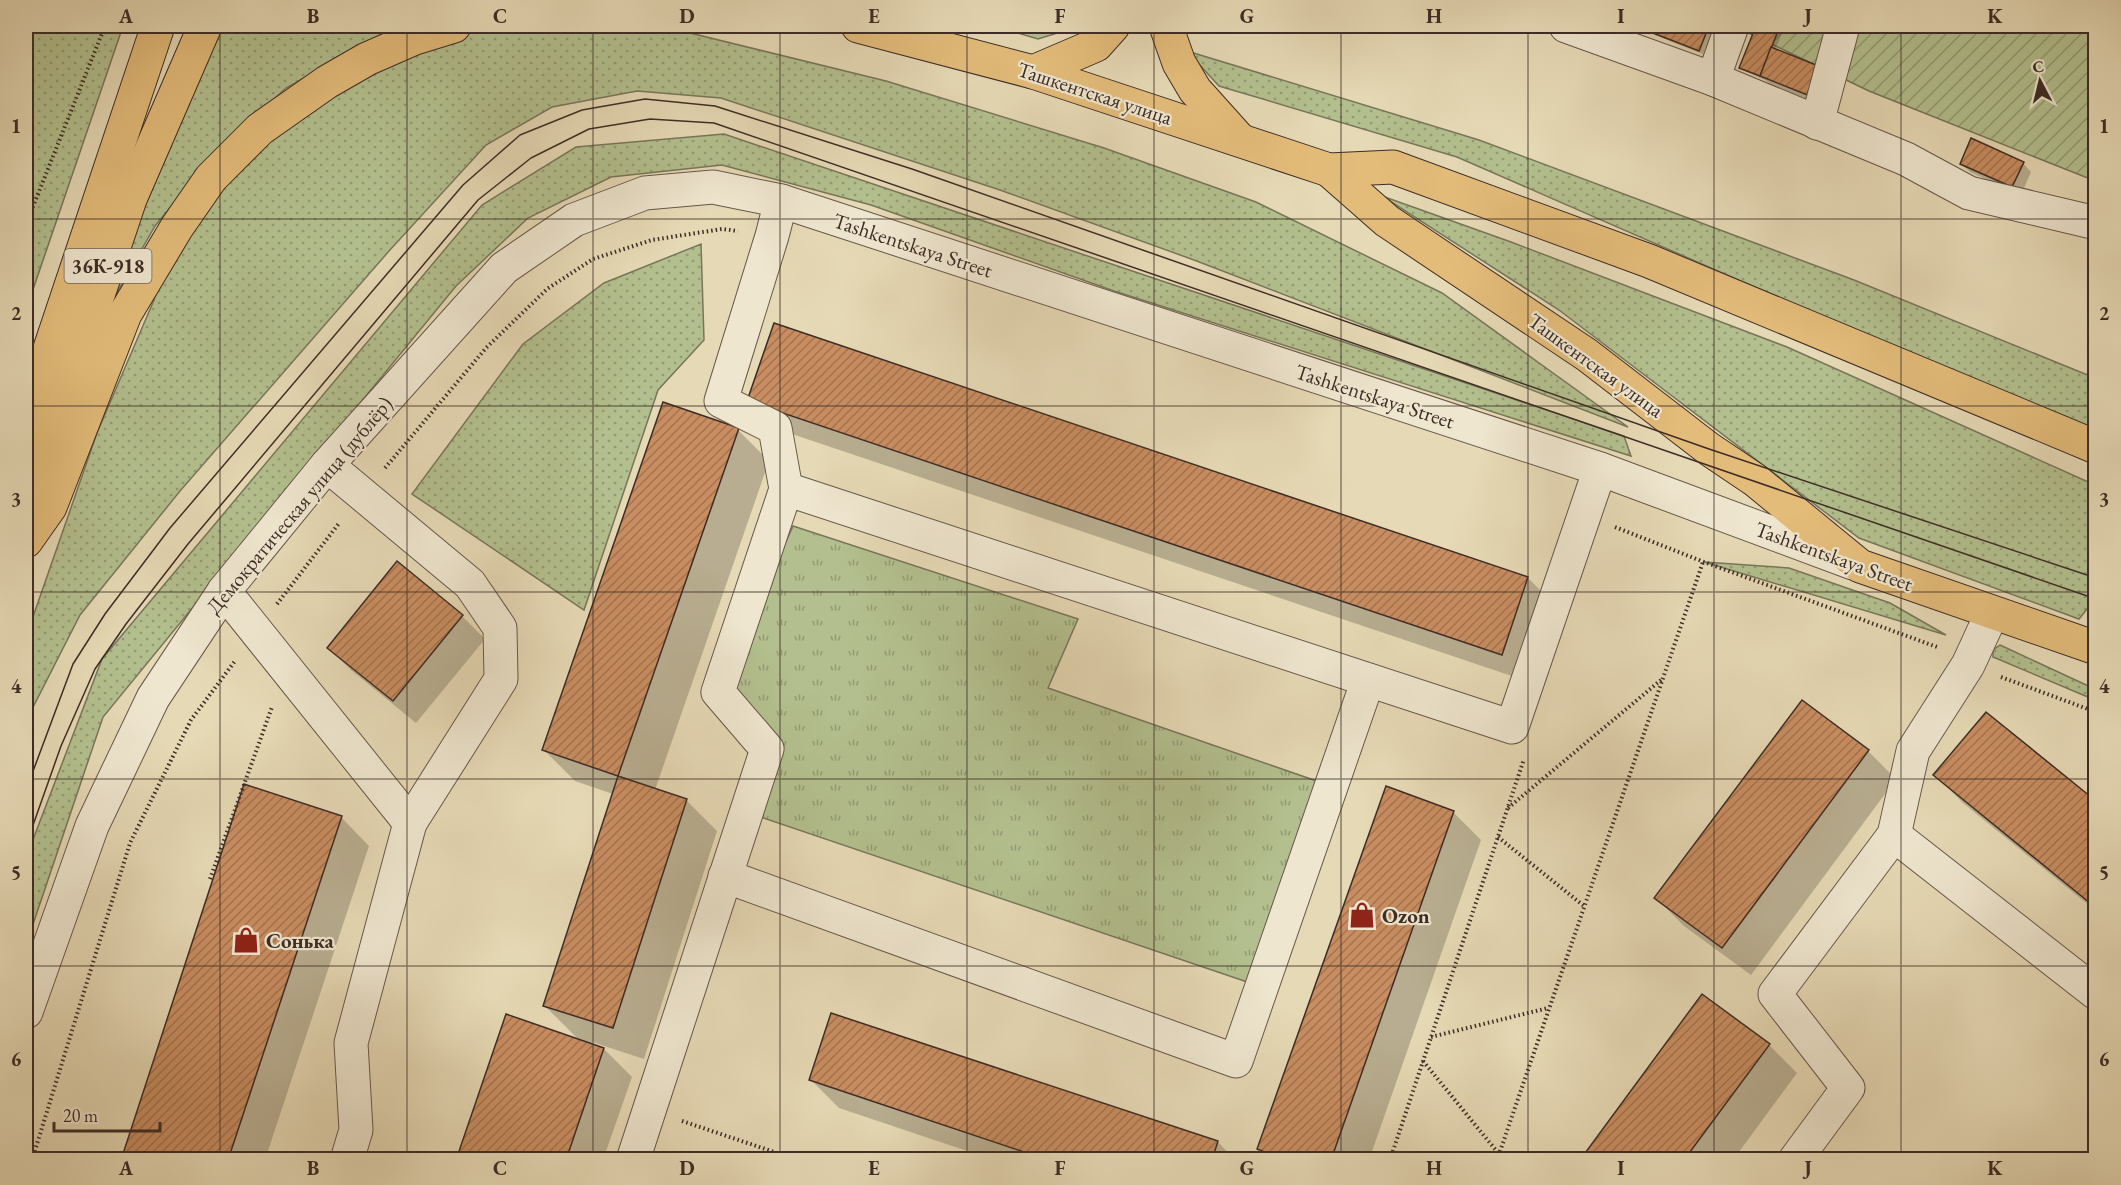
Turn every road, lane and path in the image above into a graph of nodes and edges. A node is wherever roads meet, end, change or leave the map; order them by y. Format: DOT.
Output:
graph roads {
  1 [pos="105,26"];
  2 [pos="158,26"];
  3 [pos="205,26"];
  4 [pos="454,26"];
  5 [pos="858,26"];
  6 [pos="1113,26"];
  7 [pos="1166,26"];
  8 [pos="1566,26"];
  9 [pos="1732,26"];
  10 [pos="1843,26"];
  11 [pos="1033,72"];
  12 [pos="1713,79"];
  13 [pos="1817,123"];
  14 [pos="1240,140"];
  15 [pos="1329,170"];
  16 [pos="645,193"];
  17 [pos="781,201"];
  18 [pos="2096,223"];
  19 [pos="26,224"];
  20 [pos="772,236"];
  21 [pos="27,411"];
  22 [pos="2096,447"];
  23 [pos="327,465"];
  24 [pos="1594,483"];
  25 [pos="786,489"];
  26 [pos="362,495"];
  27 [pos="26,511"];
  28 [pos="26,541"];
  29 [pos="1704,562"];
  30 [pos="1860,566"];
  31 [pos="224,591"];
  32 [pos="1992,613"];
  33 [pos="256,632"];
  34 [pos="2096,648"];
  35 [pos="1968,665"];
  36 [pos="1662,679"];
  37 [pos="1368,680"];
  38 [pos="273,705"];
  39 [pos="2096,712"];
  40 [pos="1525,756"];
  41 [pos="1508,809"];
  42 [pos="410,823"];
  43 [pos="1894,835"];
  44 [pos="1498,837"];
  45 [pos="725,876"];
  46 [pos="210,879"];
  47 [pos="1584,906"];
  48 [pos="2096,993"];
  49 [pos="1549,1008"];
  50 [pos="26,1012"];
  51 [pos="1431,1035"];
  52 [pos="1423,1062"];
  53 [pos="649,1110"];
  54 [pos="1499,1154"];
  55 [pos="32,1160"];
  56 [pos="347,1160"];
  57 [pos="633,1160"];
  58 [pos="798,1160"];
  59 [pos="1390,1160"];
  60 [pos="1497,1160"];
  61 [pos="1795,1160"];
  1 -- 19 [label="path"];
  2 -- 21 [label="main road, 36К-918"];
  3 -- 27 [label="main road, 36К-918"];
  4 -- 28 [label="main road"];
  5 -- 11 [label="main road, Ташкентская улица"];
  6 -- 11 [label="main road"];
  7 -- 14 [label="main road"];
  8 -- 12 [label="street"];
  9 -- 12 [label="street"];
  10 -- 13 [label="street"];
  11 -- 14 [label="main road, Ташкентская улица"];
  12 -- 13 [label="street"];
  13 -- 18 [label="street"];
  14 -- 15 [label="main road, Ташкентская улица"];
  15 -- 22 [label="main road, Ташкентская улица"];
  15 -- 30 [label="main road, Ташкентская улица"];
  16 -- 17 [label="street, Tashkentskaya Street"];
  16 -- 23 [label="street, Демократическая улица (дублёр)"];
  17 -- 20 [label="street"];
  17 -- 24 [label="street, Tashkentskaya Street"];
  20 -- 25 [label="street"];
  20 -- 26 [label="path"];
  23 -- 26 [label="street"];
  23 -- 31 [label="street, Демократическая улица (дублёр)"];
  24 -- 29 [label="path"];
  24 -- 30 [label="street, Tashkentskaya Street"];
  24 -- 37 [label="street"];
  25 -- 37 [label="street"];
  25 -- 45 [label="street"];
  26 -- 33 [label="path"];
  26 -- 42 [label="street"];
  29 -- 35 [label="path"];
  29 -- 36 [label="path"];
  30 -- 32 [label="main road, Tashkentskaya Street"];
  31 -- 33 [label="street"];
  31 -- 50 [label="street, Демократическая улица (дублёр)"];
  32 -- 34 [label="main road, Tashkentskaya Street"];
  32 -- 35 [label="street"];
  33 -- 42 [label="street"];
  33 -- 55 [label="path"];
  35 -- 39 [label="path"];
  35 -- 43 [label="street"];
  36 -- 41 [label="path"];
  36 -- 47 [label="path"];
  37 -- 45 [label="street"];
  38 -- 46 [label="path"];
  40 -- 41 [label="path"];
  41 -- 44 [label="path"];
  42 -- 56 [label="street"];
  43 -- 48 [label="street"];
  43 -- 61 [label="street"];
  44 -- 47 [label="path"];
  44 -- 51 [label="path"];
  45 -- 53 [label="street"];
  47 -- 49 [label="path"];
  49 -- 51 [label="path"];
  49 -- 54 [label="path"];
  51 -- 52 [label="path"];
  52 -- 54 [label="path"];
  52 -- 59 [label="path"];
  53 -- 57 [label="street"];
  53 -- 58 [label="path"];
  54 -- 60 [label="path"];
}
